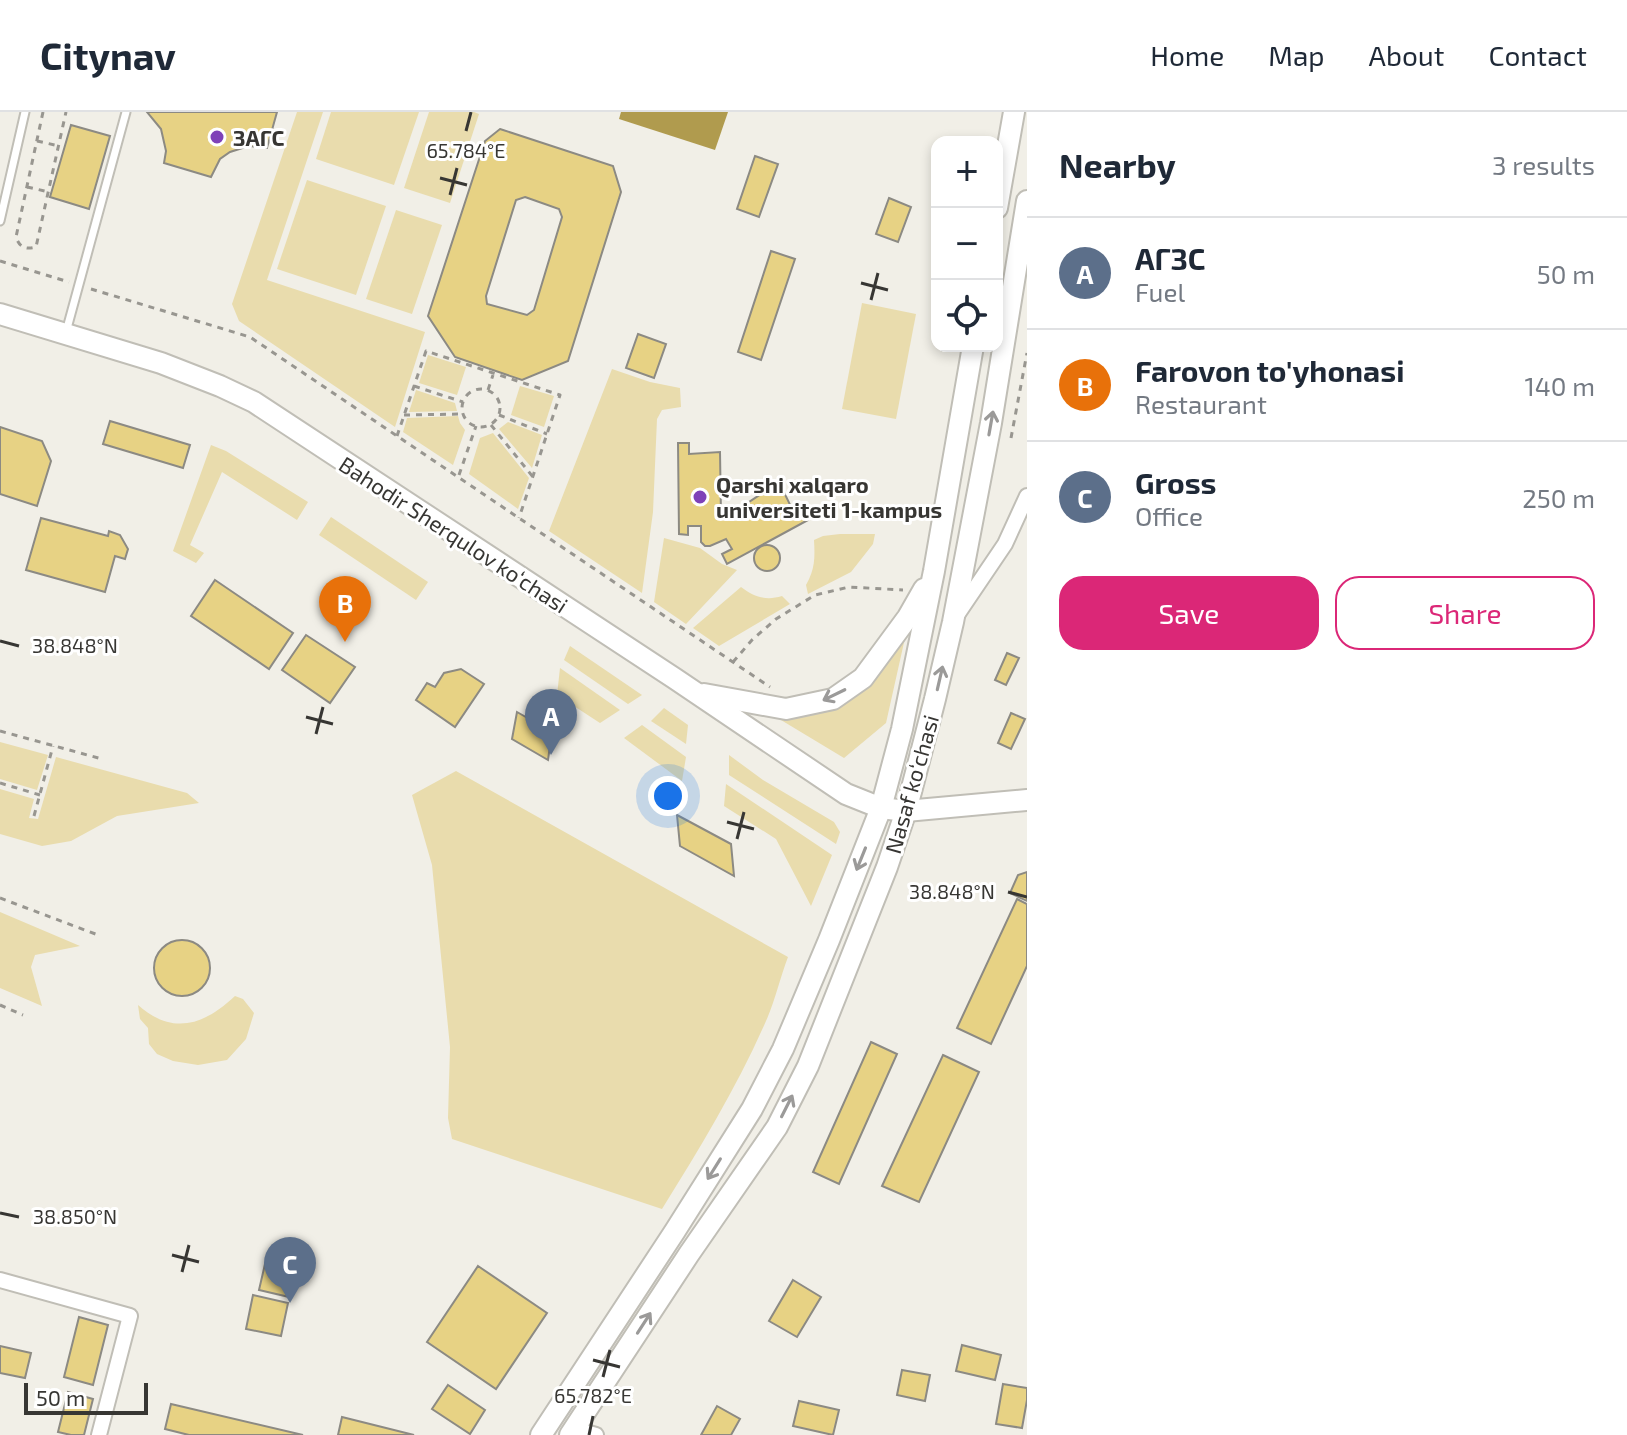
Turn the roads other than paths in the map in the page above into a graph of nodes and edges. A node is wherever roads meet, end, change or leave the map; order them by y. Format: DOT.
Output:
graph roads {
  1 [pos="25,112"];
  2 [pos="126,112"];
  3 [pos="1014,112"];
  4 [pos="1003,174"];
  5 [pos="1027,201"];
  6 [pos="0,221"];
  7 [pos="0,314"];
  8 [pos="66,334"];
  9 [pos="972,352"];
  10 [pos="1027,496"];
  11 [pos="934,571"];
  12 [pos="953,622"];
  13 [pos="695,693"];
  14 [pos="1027,800"];
  15 [pos="881,808"];
  16 [pos="906,811"];
  17 [pos="0,1280"];
  18 [pos="573,1432"];
  19 [pos="99,1435"];
  20 [pos="541,1435"];
  21 [pos="596,1435"];
  1 -- 6 [label="lane"];
  2 -- 8 [label="lane"];
  3 -- 4 [label="main road"];
  12 -- 5 [label="main road, Nasaf ko‘chasi, one-way"];
  7 -- 8 [label="main road, Bahodir Sherqulov ko‘chasi"];
  8 -- 13 [label="main road, Bahodir Sherqulov ko‘chasi"];
  9 -- 11 [label="main road, Nasaf ko‘chasi"];
  10 -- 12 [label="street"];
  11 -- 13 [label="main road, one-way"];
  11 -- 15 [label="main road, Nasaf ko‘chasi"];
  16 -- 12 [label="main road, Nasaf ko‘chasi, one-way"];
  13 -- 15 [label="main road, Bahodir Sherqulov ko‘chasi"];
  14 -- 16 [label="main road, Bahodir Sherqulov ko‘chasi"];
  15 -- 16 [label="main road, Bahodir Sherqulov ko‘chasi"];
  15 -- 20 [label="main road, Nasaf ko‘chasi, one-way"];
  18 -- 16 [label="main road, Nasaf ko‘chasi, one-way"];
  17 -- 19 [label="street"];
  18 -- 21 [label="street"];
}
